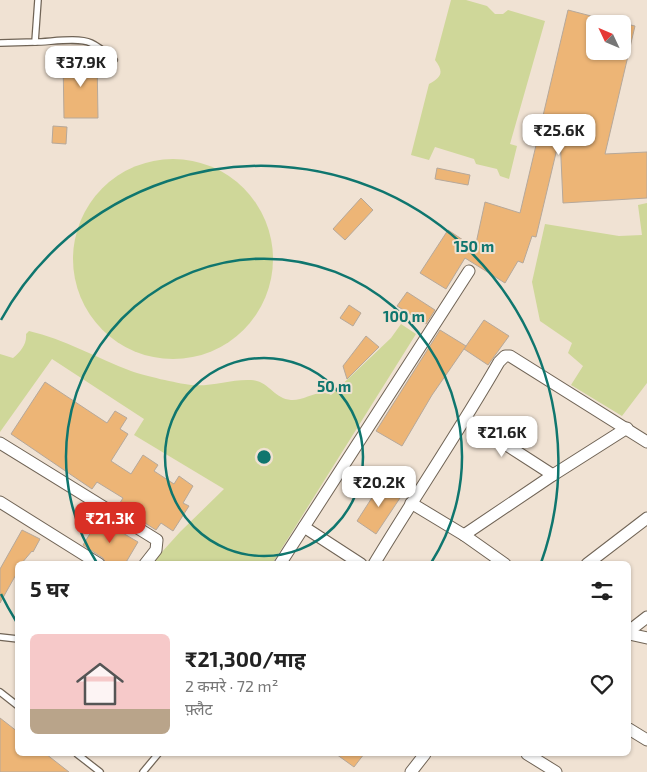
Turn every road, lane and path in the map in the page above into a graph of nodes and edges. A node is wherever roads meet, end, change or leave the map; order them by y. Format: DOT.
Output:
graph roads {
  1 [pos="38,0"];
  2 [pos="35,42"];
  3 [pos="0,43"];
  4 [pos="114,60"];
  5 [pos="469,271"];
  6 [pos="466,419"];
  7 [pos="627,428"];
  8 [pos="647,442"];
  9 [pos="0,443"];
  10 [pos="553,475"];
  11 [pos="0,502"];
  12 [pos="411,503"];
  13 [pos="647,518"];
  14 [pos="304,527"];
  15 [pos="464,535"];
  16 [pos="94,561"];
  17 [pos="147,561"];
  18 [pos="282,561"];
  19 [pos="355,561"];
  20 [pos="376,561"];
  21 [pos="501,561"];
  22 [pos="591,561"];
  23 [pos="647,617"];
  24 [pos="631,630"];
  25 [pos="631,633"];
  26 [pos="0,637"];
  27 [pos="647,638"];
  28 [pos="15,639"];
  29 [pos="0,692"];
  30 [pos="15,704"];
  31 [pos="631,730"];
  32 [pos="647,740"];
  33 [pos="80,756"];
  34 [pos="156,756"];
  35 [pos="423,756"];
  36 [pos="530,756"];
  37 [pos="100,772"];
  38 [pos="143,772"];
  39 [pos="411,772"];
  40 [pos="556,772"];
  1 -- 2 [label="lane"];
  2 -- 3 [label="lane"];
  2 -- 4 [label="lane"];
  5 -- 14 [label="street"];
  6 -- 7 [label="street"];
  6 -- 10 [label="street"];
  6 -- 12 [label="street"];
  7 -- 8 [label="street"];
  7 -- 10 [label="street"];
  9 -- 17 [label="street"];
  10 -- 15 [label="street"];
  11 -- 16 [label="street"];
  12 -- 15 [label="street"];
  12 -- 20 [label="street"];
  13 -- 22 [label="street"];
  14 -- 18 [label="street"];
  14 -- 19 [label="street"];
  15 -- 21 [label="street"];
  23 -- 24 [label="street"];
  25 -- 27 [label="street"];
  26 -- 28 [label="lane"];
  29 -- 30 [label="lane"];
  31 -- 32 [label="street"];
  33 -- 37 [label="lane"];
  34 -- 38 [label="lane"];
  35 -- 39 [label="street"];
  36 -- 40 [label="street"];
}
